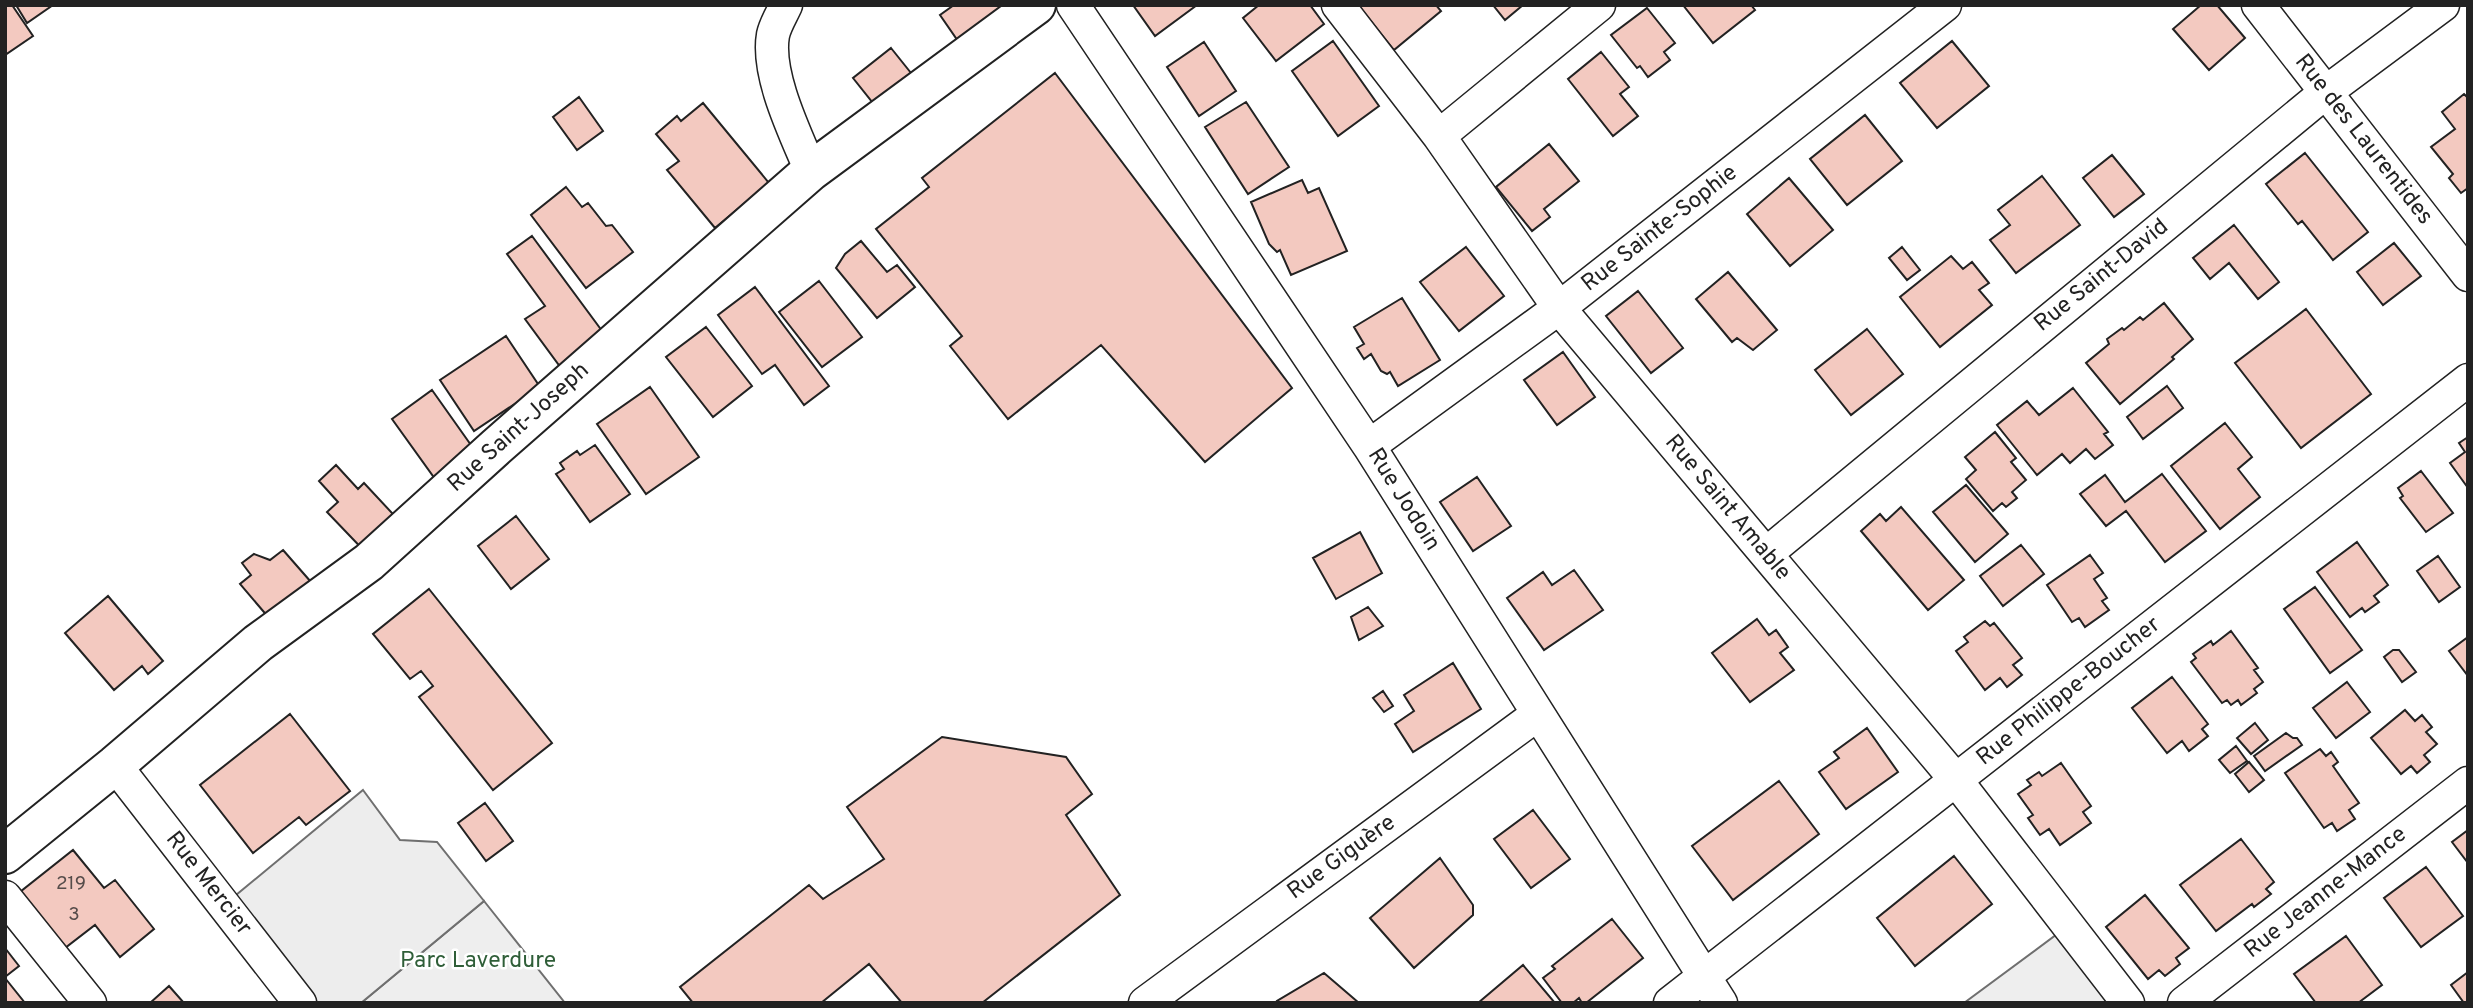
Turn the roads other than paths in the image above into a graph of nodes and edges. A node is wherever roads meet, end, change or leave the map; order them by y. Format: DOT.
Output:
graph roads {
  1 [pos="786,5"];
  2 [pos="1036,5"];
  3 [pos="1073,5"];
  4 [pos="1338,5"];
  5 [pos="1599,5"];
  6 [pos="1945,5"];
  7 [pos="2259,5"];
  8 [pos="2443,5"];
  9 [pos="2326,92"];
  10 [pos="1439,136"];
  11 [pos="811,172"];
  12 [pos="2468,275"];
  13 [pos="1559,308"];
  14 [pos="2468,380"];
  15 [pos="1369,446"];
  16 [pos="1766,554"];
  17 [pos="1538,714"];
  18 [pos="115,765"];
  19 [pos="1956,780"];
  20 [pos="2468,783"];
  21 [pos="5,854"];
  22 [pos="5,897"];
  23 [pos="1703,976"];
  24 [pos="90,1003"];
  25 [pos="300,1003"];
  26 [pos="1145,1003"];
  27 [pos="1670,1003"];
  28 [pos="1721,1003"];
  29 [pos="2128,1003"];
  30 [pos="2184,1003"];
  1 -- 11 [label="street"];
  2 -- 11 [label="street, Rue Saint-Joseph"];
  3 -- 15 [label="street, Rue Jodoin"];
  4 -- 10 [label="street, Rue Saint Amable"];
  5 -- 10 [label="street"];
  6 -- 13 [label="street, Rue Sainte-Sophie"];
  7 -- 9 [label="street, Rue des Laurentides"];
  8 -- 9 [label="street, Rue Saint-David"];
  9 -- 12 [label="street, Rue des Laurentides"];
  9 -- 16 [label="street, Rue Saint-David"];
  10 -- 13 [label="street, Rue Saint Amable"];
  11 -- 18 [label="street, Rue Saint-Joseph"];
  13 -- 15 [label="street, Rue Sainte-Sophie"];
  13 -- 16 [label="street, Rue Saint Amable"];
  14 -- 19 [label="street, Rue Philippe-Boucher"];
  15 -- 17 [label="street, Rue Jodoin"];
  16 -- 19 [label="street, Rue Saint Amable"];
  17 -- 23 [label="street, Rue Jodoin"];
  17 -- 26 [label="street, Rue Giguère"];
  18 -- 21 [label="street, Rue Saint-Joseph"];
  18 -- 25 [label="street, Rue Mercier"];
  19 -- 23 [label="street, Rue Philippe-Boucher"];
  19 -- 29 [label="street, Rue Saint Amable"];
  20 -- 30 [label="street, Rue Jeanne-Mance"];
  22 -- 24 [label="street"];
  23 -- 27 [label="street, Rue Philippe-Boucher"];
  23 -- 28 [label="street, Rue Jodoin"];
}
